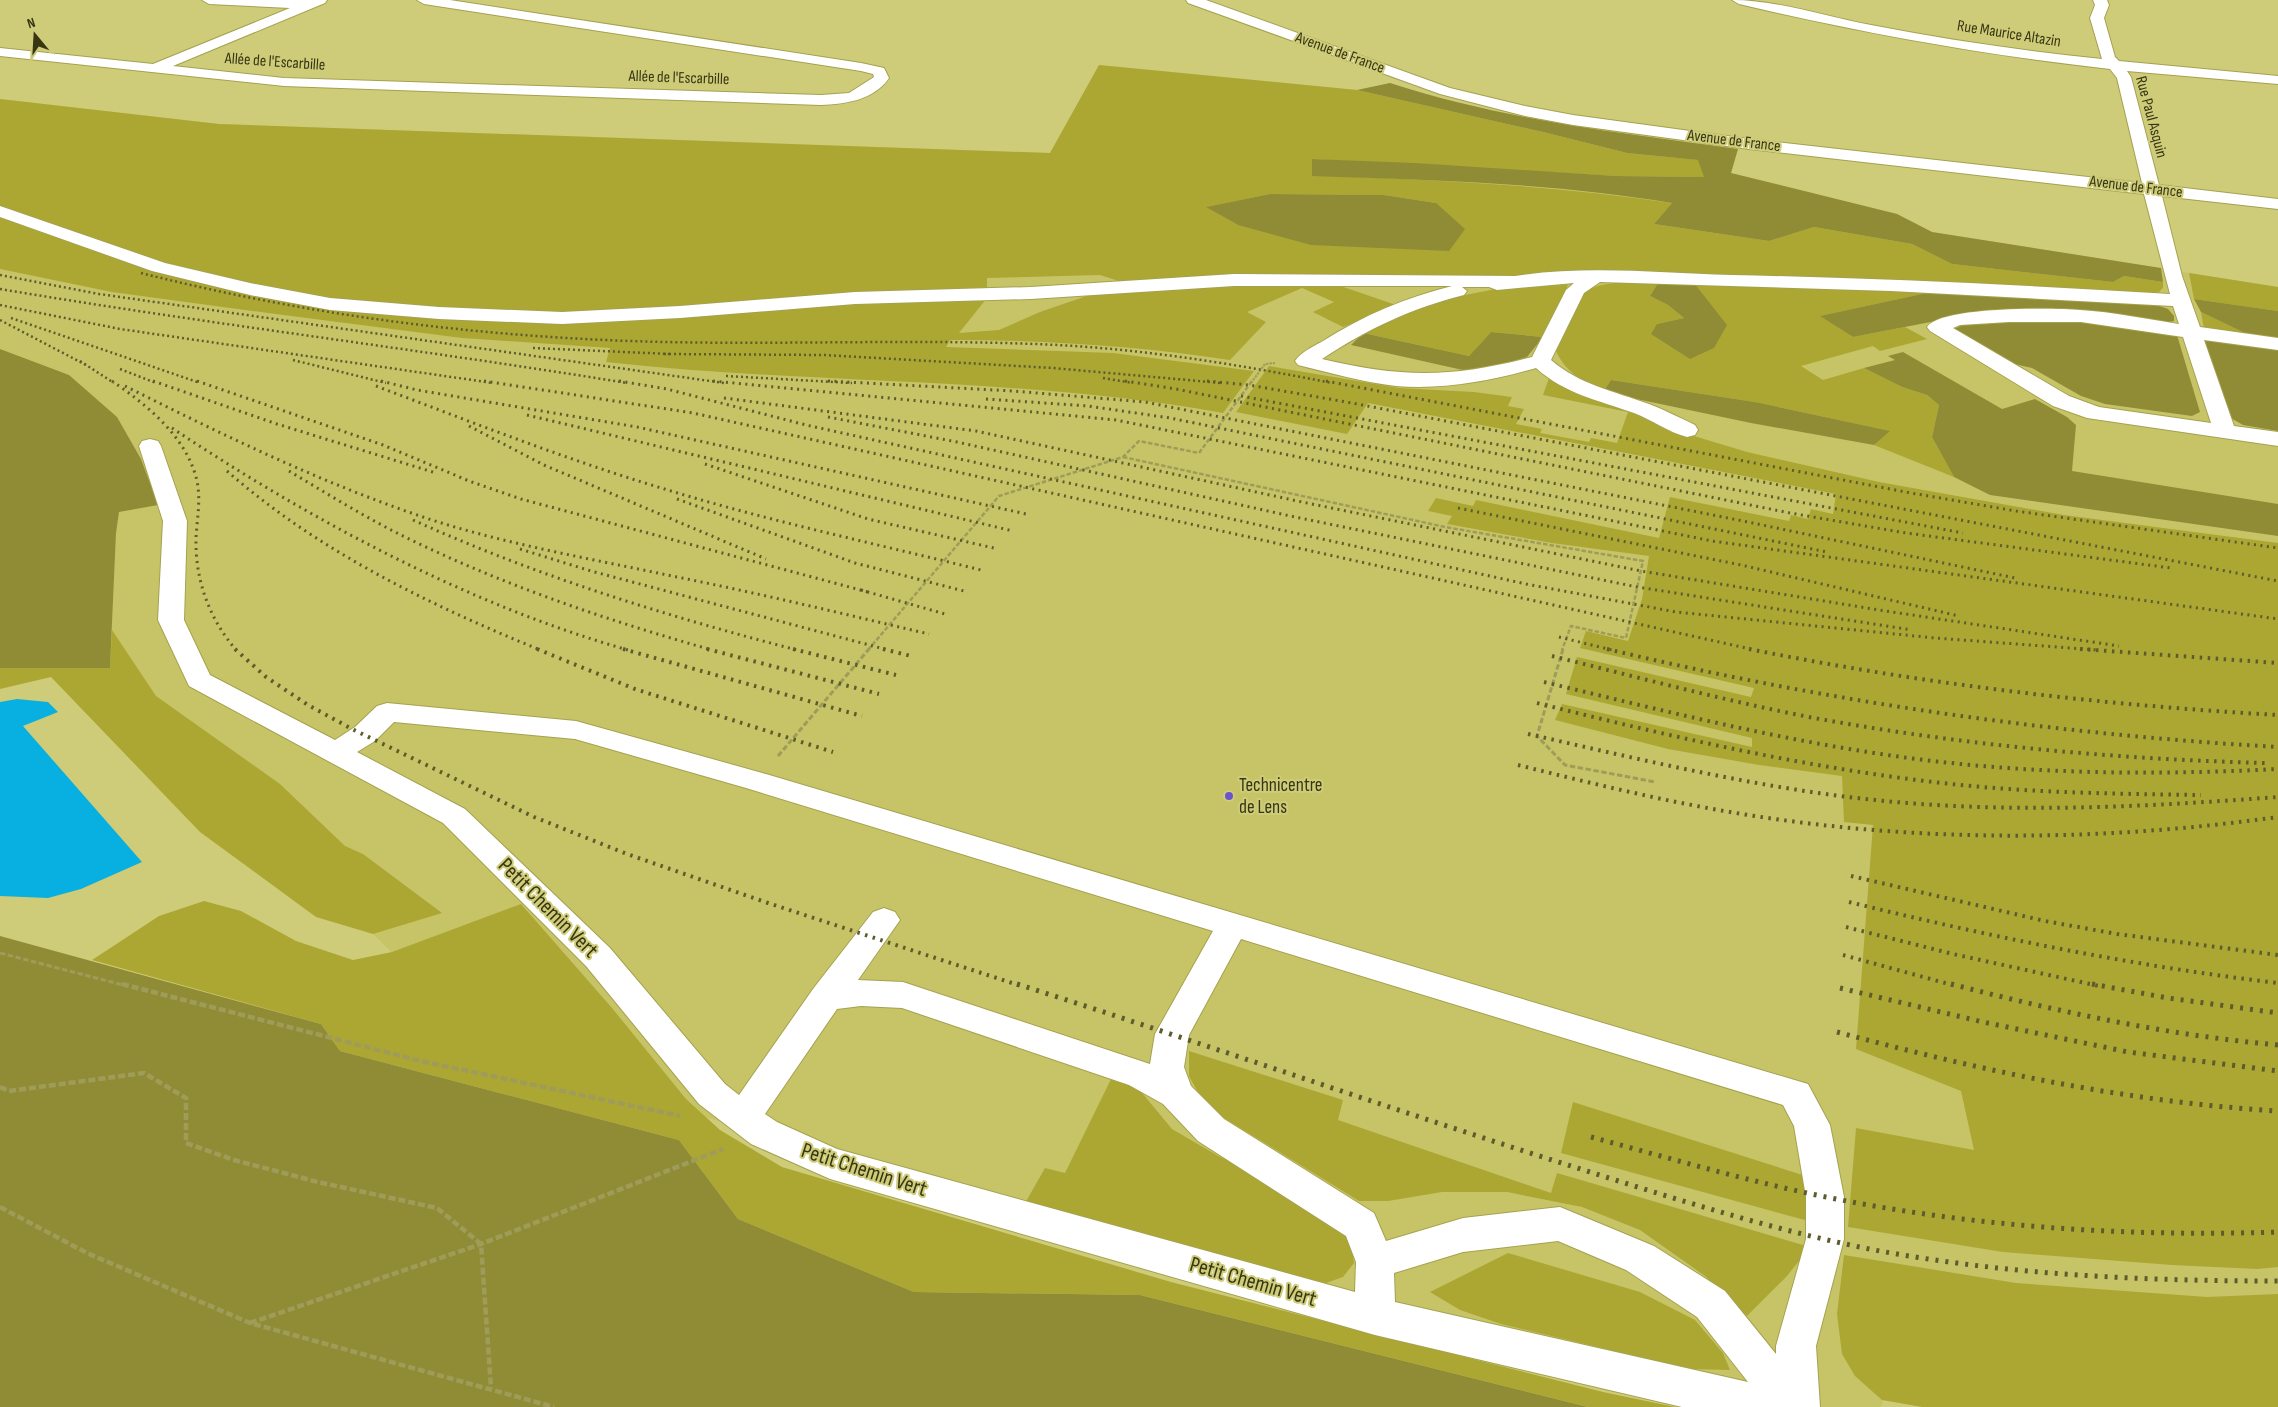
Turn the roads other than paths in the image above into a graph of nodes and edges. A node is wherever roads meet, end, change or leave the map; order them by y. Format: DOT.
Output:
graph roads {
  1 [pos="209,0"];
  2 [pos="424,0"];
  3 [pos="1739,0"];
  4 [pos="2100,0"];
  5 [pos="314,2"];
  6 [pos="1200,2"];
  7 [pos="0,52"];
  8 [pos="2115,66"];
  9 [pos="154,68"];
  10 [pos="2278,80"];
  11 [pos="2152,189"];
  12 [pos="2278,204"];
  13 [pos="0,211"];
  14 [pos="1595,277"];
  15 [pos="1514,281"];
  16 [pos="2182,301"];
  17 [pos="2192,332"];
  18 [pos="2278,344"];
  19 [pos="1540,361"];
  20 [pos="1687,430"];
  21 [pos="2225,431"];
  22 [pos="2278,439"];
  23 [pos="150,446"];
  24 [pos="336,753"];
  25 [pos="884,920"];
  26 [pos="1233,925"];
  27 [pos="825,998"];
  28 [pos="1176,1094"];
  29 [pos="753,1126"];
  30 [pos="1376,1262"];
  31 [pos="1376,1316"];
  32 [pos="1768,1407"];
  33 [pos="1793,1407"];
  34 [pos="1799,1407"];
  1 -- 5 [label="street"];
  2 -- 9 [label="street, Allée de l'Escarbille"];
  3 -- 8 [label="street, Rue Maurice Altazin"];
  4 -- 8 [label="street, Rue Paul Asquin"];
  5 -- 9 [label="street"];
  6 -- 11 [label="street, Avenue de France"];
  7 -- 9 [label="street, Allée de l'Escarbille"];
  8 -- 10 [label="street, Rue Maurice Altazin"];
  8 -- 11 [label="street, Rue Paul Asquin"];
  11 -- 12 [label="street, Avenue de France"];
  11 -- 16 [label="street, Rue Paul Asquin"];
  13 -- 15 [label="street"];
  14 -- 15 [label="street"];
  14 -- 16 [label="street"];
  14 -- 19 [label="street"];
  15 -- 19 [label="street"];
  16 -- 17 [label="street, Rue Paul Asquin"];
  17 -- 18 [label="street"];
  17 -- 21 [label="street, Rue Paul Asquin"];
  17 -- 21 [label="street"];
  19 -- 20 [label="street"];
  21 -- 22 [label="street"];
  23 -- 24 [label="street, Petit Chemin Vert"];
  24 -- 26 [label="street"];
  24 -- 29 [label="street, Petit Chemin Vert"];
  25 -- 27 [label="street"];
  26 -- 28 [label="street"];
  26 -- 34 [label="street"];
  27 -- 28 [label="street"];
  27 -- 29 [label="street"];
  28 -- 30 [label="street"];
  29 -- 31 [label="street, Petit Chemin Vert"];
  30 -- 31 [label="street"];
  30 -- 33 [label="street"];
  31 -- 32 [label="street, Petit Chemin Vert"];
}
